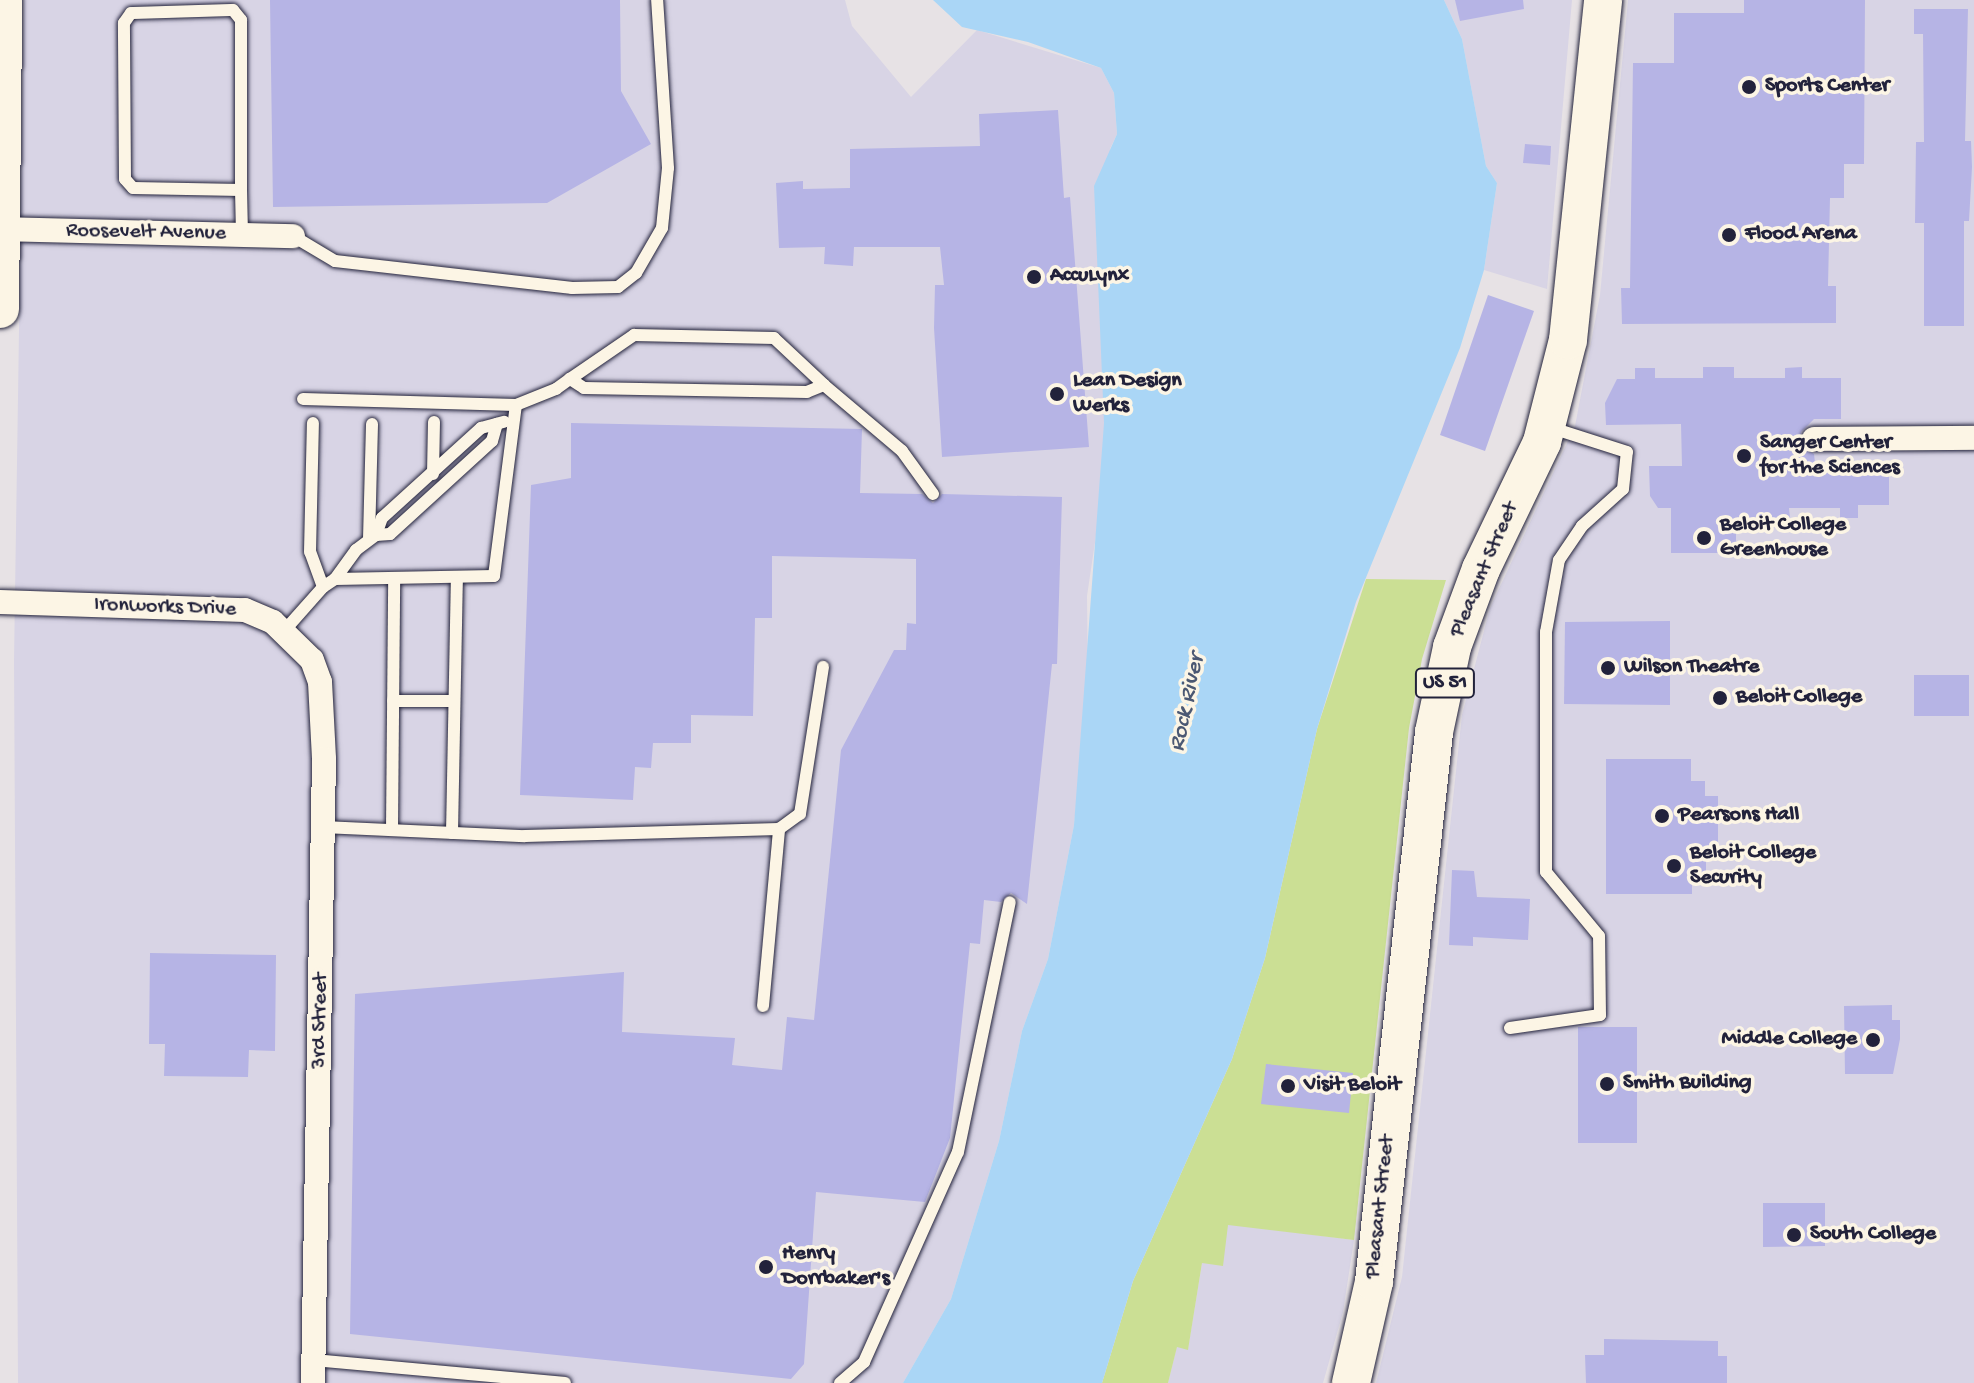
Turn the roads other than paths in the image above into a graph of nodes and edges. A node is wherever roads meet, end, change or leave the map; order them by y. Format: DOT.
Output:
graph roads {
  1 [pos="3,0"];
  2 [pos="657,0"];
  3 [pos="1603,0"];
  4 [pos="186,6"];
  5 [pos="241,190"];
  6 [pos="0,229"];
  7 [pos="242,235"];
  8 [pos="293,236"];
  9 [pos="0,309"];
  10 [pos="570,379"];
  11 [pos="824,385"];
  12 [pos="303,399"];
  13 [pos="516,405"];
  14 [pos="515,420"];
  15 [pos="434,422"];
  16 [pos="313,423"];
  17 [pos="372,424"];
  18 [pos="497,424"];
  19 [pos="1546,426"];
  20 [pos="1974,438"];
  21 [pos="1814,439"];
  22 [pos="433,474"];
  23 [pos="933,494"];
  24 [pos="405,499"];
  25 [pos="415,510"];
  26 [pos="372,537"];
  27 [pos="335,579"];
  28 [pos="457,579"];
  29 [pos="394,580"];
  30 [pos="323,587"];
  31 [pos="0,602"];
  32 [pos="284,631"];
  33 [pos="312,660"];
  34 [pos="823,667"];
  35 [pos="393,701"];
  36 [pos="454,701"];
  37 [pos="323,827"];
  38 [pos="779,829"];
  39 [pos="392,830"];
  40 [pos="452,833"];
  41 [pos="1010,902"];
  42 [pos="763,1006"];
  43 [pos="1510,1028"];
  44 [pos="314,1372"];
  45 [pos="565,1383"];
  46 [pos="840,1383"];
  47 [pos="1351,1383"];
  1 -- 6 [label="main road"];
  2 -- 8 [label="lane"];
  3 -- 19 [label="main road, Pleasant Street / US 51"];
  4 -- 5 [label="lane"];
  4 -- 5 [label="lane"];
  5 -- 7 [label="lane"];
  6 -- 7 [label="street, Roosevelt Avenue"];
  6 -- 9 [label="main road"];
  7 -- 8 [label="street, Roosevelt Avenue"];
  10 -- 11 [label="lane"];
  10 -- 11 [label="lane"];
  10 -- 13 [label="lane"];
  11 -- 23 [label="lane"];
  12 -- 13 [label="lane"];
  13 -- 14 [label="lane"];
  14 -- 18 [label="lane"];
  14 -- 28 [label="lane"];
  15 -- 22 [label="lane"];
  16 -- 30 [label="lane"];
  17 -- 26 [label="lane"];
  18 -- 22 [label="lane"];
  18 -- 25 [label="lane"];
  19 -- 43 [label="lane"];
  19 -- 47 [label="main road, Pleasant Street / US 51"];
  20 -- 21 [label="street"];
  22 -- 24 [label="lane"];
  24 -- 25 [label="lane"];
  24 -- 26 [label="lane"];
  25 -- 26 [label="lane"];
  26 -- 27 [label="lane"];
  27 -- 29 [label="lane"];
  27 -- 30 [label="lane"];
  28 -- 29 [label="lane"];
  28 -- 36 [label="lane"];
  29 -- 35 [label="lane"];
  30 -- 32 [label="lane"];
  31 -- 32 [label="street, Ironworks Drive"];
  32 -- 33 [label="street, Ironworks Drive"];
  33 -- 37 [label="street, 3rd Street"];
  34 -- 38 [label="lane"];
  35 -- 36 [label="lane"];
  35 -- 39 [label="lane"];
  36 -- 40 [label="lane"];
  37 -- 39 [label="lane"];
  37 -- 44 [label="street, 3rd Street"];
  38 -- 40 [label="lane"];
  38 -- 42 [label="lane"];
  39 -- 40 [label="lane"];
  41 -- 46 [label="lane"];
  44 -- 45 [label="lane"];
}
